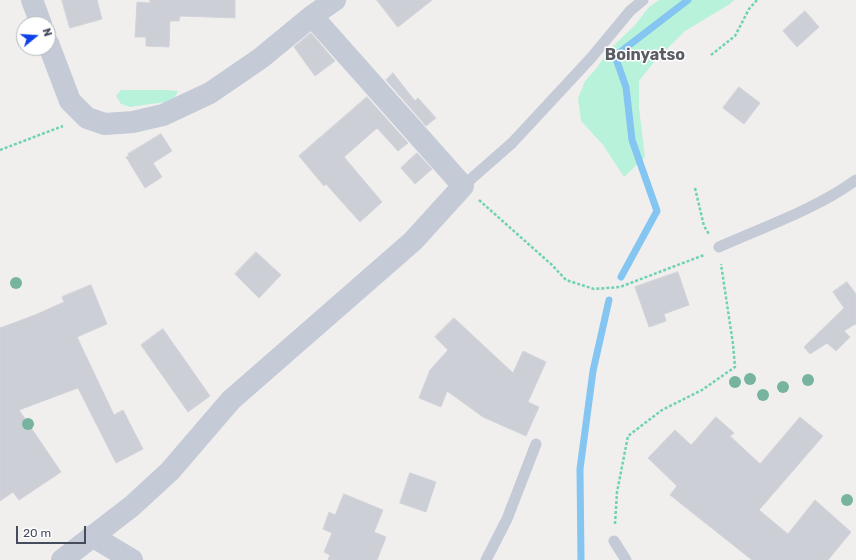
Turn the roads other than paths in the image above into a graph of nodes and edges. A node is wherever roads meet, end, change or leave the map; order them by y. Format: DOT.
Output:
graph roads {
  1 [pos="32,0"];
  2 [pos="335,0"];
  3 [pos="643,0"];
  4 [pos="38,16"];
  5 [pos="312,16"];
  6 [pos="53,56"];
  7 [pos="856,180"];
  8 [pos="463,186"];
  9 [pos="718,247"];
  10 [pos="536,444"];
  11 [pos="92,536"];
  12 [pos="614,541"];
  13 [pos="62,560"];
  14 [pos="132,560"];
  15 [pos="486,560"];
  16 [pos="626,560"];
  1 -- 4 [label="street"];
  2 -- 5 [label="street"];
  3 -- 8 [label="lane"];
  5 -- 6 [label="street"];
  5 -- 8 [label="street"];
  7 -- 9 [label="lane"];
  8 -- 11 [label="street"];
  10 -- 15 [label="lane"];
  11 -- 13 [label="street"];
  11 -- 14 [label="street"];
  12 -- 16 [label="lane"];
}
